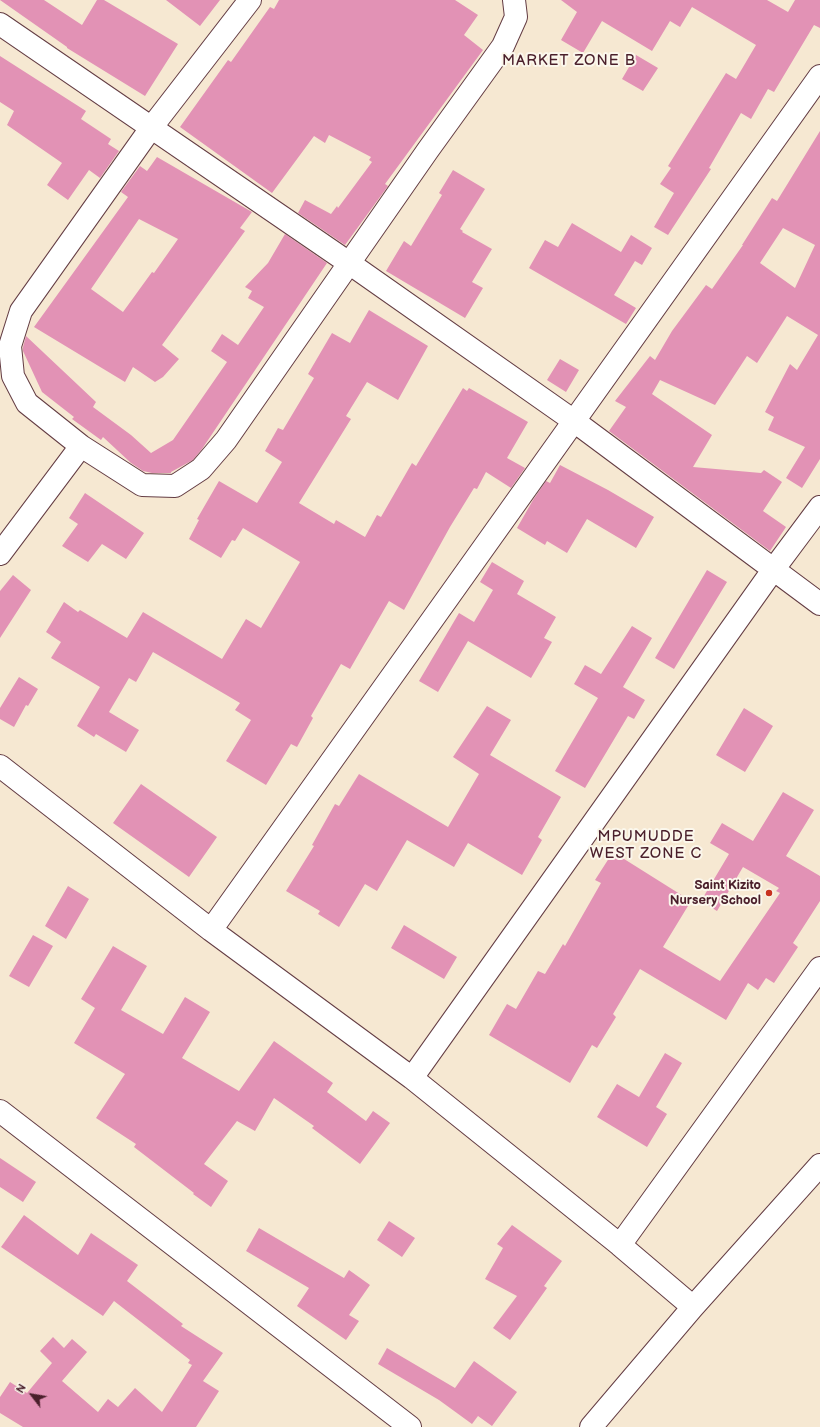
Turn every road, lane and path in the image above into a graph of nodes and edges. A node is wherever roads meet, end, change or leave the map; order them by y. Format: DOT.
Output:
graph roads {
  1 [pos="250,0"];
  2 [pos="514,0"];
  3 [pos="0,24"];
  4 [pos="820,76"];
  5 [pos="151,128"];
  6 [pos="349,263"];
  7 [pos="574,422"];
  8 [pos="81,446"];
  9 [pos="820,507"];
  10 [pos="0,554"];
  11 [pos="773,570"];
  12 [pos="820,604"];
  13 [pos="0,766"];
  14 [pos="212,930"];
  15 [pos="820,968"];
  16 [pos="412,1078"];
  17 [pos="0,1111"];
  18 [pos="820,1165"];
  19 [pos="620,1245"];
  20 [pos="693,1307"];
  21 [pos="410,1427"];
  22 [pos="591,1427"];
  1 -- 5 [label="street"];
  2 -- 6 [label="street"];
  3 -- 5 [label="street"];
  4 -- 7 [label="street"];
  5 -- 6 [label="street"];
  5 -- 8 [label="street"];
  6 -- 7 [label="street"];
  6 -- 8 [label="street"];
  7 -- 11 [label="street"];
  7 -- 14 [label="street"];
  8 -- 10 [label="street"];
  9 -- 11 [label="street"];
  11 -- 12 [label="street"];
  11 -- 16 [label="street"];
  13 -- 14 [label="street"];
  14 -- 16 [label="street"];
  15 -- 19 [label="street"];
  16 -- 19 [label="street"];
  17 -- 21 [label="street"];
  18 -- 20 [label="street"];
  19 -- 20 [label="street"];
  20 -- 22 [label="street"];
}
